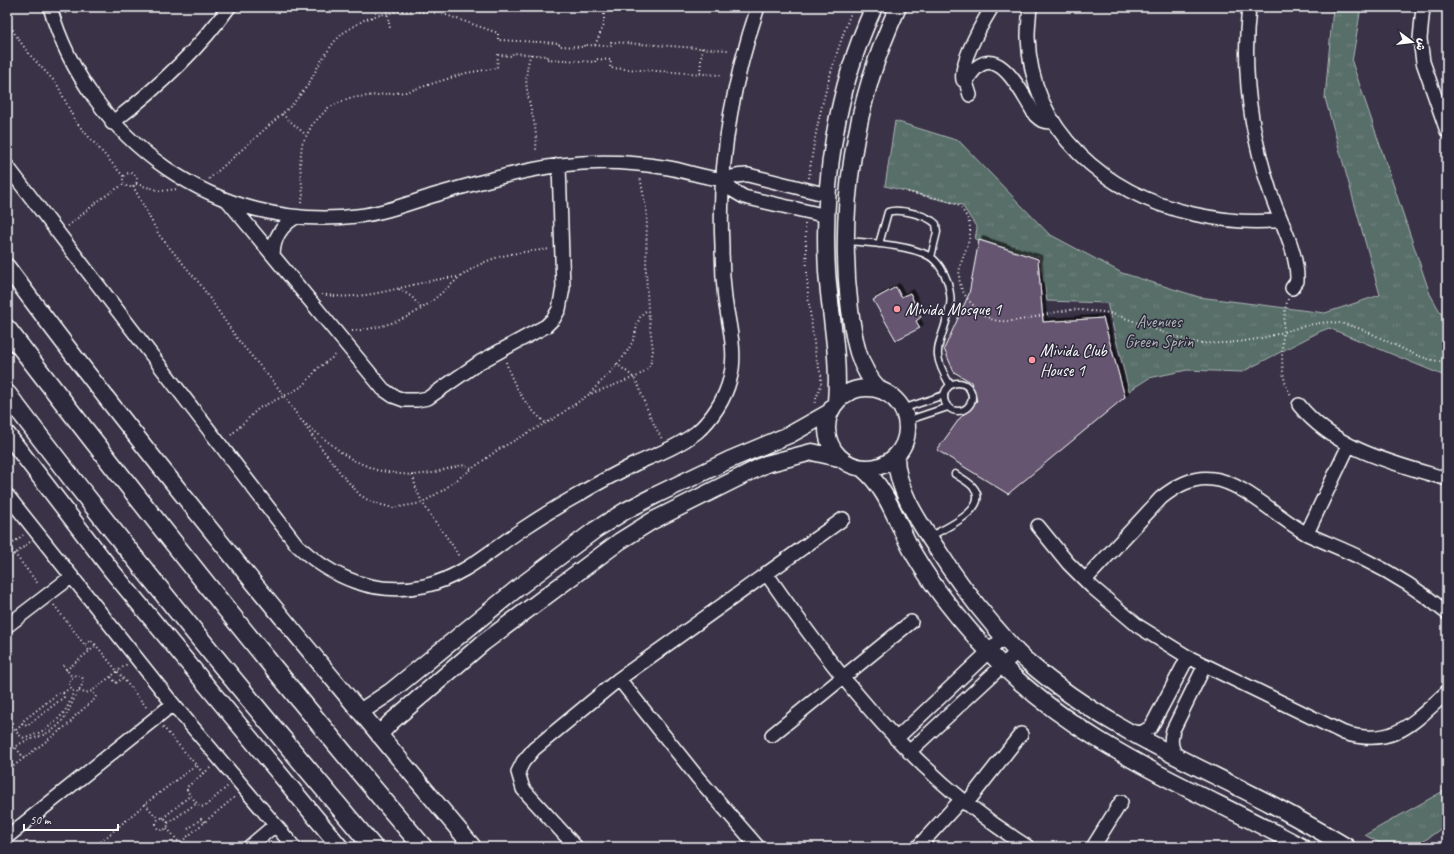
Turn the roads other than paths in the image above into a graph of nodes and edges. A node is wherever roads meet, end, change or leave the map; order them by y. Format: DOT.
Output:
graph roads {
  1 [pos="50,7"];
  2 [pos="230,7"];
  3 [pos="758,7"];
  4 [pos="874,7"];
  5 [pos="898,7"];
  6 [pos="992,7"];
  7 [pos="1030,7"];
  8 [pos="1249,7"];
  9 [pos="1423,7"];
  10 [pos="966,82"];
  11 [pos="970,95"];
  12 [pos="1053,121"];
  13 [pos="112,123"];
  14 [pos="1446,126"];
  15 [pos="559,165"];
  16 [pos="7,166"];
  17 [pos="722,179"];
  18 [pos="828,195"];
  19 [pos="228,201"];
  20 [pos="827,216"];
  21 [pos="296,217"];
  22 [pos="1280,220"];
  23 [pos="846,241"];
  24 [pos="879,244"];
  25 [pos="273,254"];
  26 [pos="931,257"];
  27 [pos="7,266"];
  28 [pos="1292,288"];
  29 [pos="7,329"];
  30 [pos="950,385"];
  31 [pos="880,390"];
  32 [pos="7,394"];
  33 [pos="944,395"];
  34 [pos="1299,405"];
  35 [pos="833,407"];
  36 [pos="948,407"];
  37 [pos="904,415"];
  38 [pos="7,434"];
  39 [pos="1349,445"];
  40 [pos="896,456"];
  41 [pos="839,458"];
  42 [pos="863,468"];
  43 [pos="956,474"];
  44 [pos="1447,479"];
  45 [pos="7,494"];
  46 [pos="843,519"];
  47 [pos="1038,526"];
  48 [pos="1307,534"];
  49 [pos="929,537"];
  50 [pos="766,573"];
  51 [pos="71,577"];
  52 [pos="1085,580"];
  53 [pos="1447,613"];
  54 [pos="911,622"];
  55 [pos="7,626"];
  56 [pos="1004,638"];
  57 [pos="989,652"];
  58 [pos="1017,652"];
  59 [pos="1188,657"];
  60 [pos="1003,665"];
  61 [pos="1205,665"];
  62 [pos="842,677"];
  63 [pos="619,679"];
  64 [pos="1447,692"];
  65 [pos="174,704"];
  66 [pos="360,712"];
  67 [pos="1123,729"];
  68 [pos="1021,734"];
  69 [pos="379,735"];
  70 [pos="772,735"];
  71 [pos="896,739"];
  72 [pos="909,752"];
  73 [pos="1183,761"];
  74 [pos="964,802"];
  75 [pos="1121,802"];
  76 [pos="275,825"];
  77 [pos="7,838"];
  78 [pos="249,847"];
  79 [pos="294,847"];
  80 [pos="340,847"];
  81 [pos="373,847"];
  82 [pos="423,847"];
  83 [pos="473,847"];
  84 [pos="576,847"];
  85 [pos="758,847"];
  86 [pos="918,847"];
  87 [pos="1028,847"];
  88 [pos="1093,847"];
  89 [pos="1302,847"];
  90 [pos="1347,847"];
  1 -- 13 [label="street"];
  2 -- 13 [label="street"];
  3 -- 17 [label="street"];
  4 -- 18 [label="street"];
  5 -- 23 [label="street"];
  6 -- 10 [label="street"];
  7 -- 12 [label="street"];
  8 -- 22 [label="street"];
  9 -- 14 [label="street"];
  10 -- 11 [label="street"];
  10 -- 12 [label="street"];
  12 -- 22 [label="street"];
  13 -- 19 [label="street"];
  15 -- 17 [label="street"];
  15 -- 21 [label="street"];
  15 -- 25 [label="street"];
  16 -- 17 [label="street"];
  17 -- 18 [label="street"];
  17 -- 20 [label="street"];
  18 -- 20 [label="street"];
  19 -- 21 [label="street"];
  19 -- 25 [label="street"];
  20 -- 35 [label="street"];
  21 -- 25 [label="street"];
  22 -- 28 [label="street"];
  23 -- 24 [label="lane"];
  23 -- 31 [label="street"];
  24 -- 26 [label="lane"];
  24 -- 26 [label="lane"];
  26 -- 30 [label="lane"];
  27 -- 66 [label="street"];
  29 -- 82 [label="main road"];
  30 -- 33 [label="lane"];
  30 -- 36 [label="lane"];
  31 -- 35 [label="street"];
  31 -- 37 [label="street"];
  32 -- 81 [label="main road"];
  33 -- 36 [label="lane"];
  33 -- 37 [label="lane"];
  34 -- 39 [label="street"];
  35 -- 41 [label="street"];
  35 -- 66 [label="street"];
  36 -- 37 [label="lane"];
  37 -- 40 [label="street"];
  38 -- 80 [label="street"];
  39 -- 44 [label="street"];
  39 -- 48 [label="street"];
  40 -- 42 [label="street"];
  40 -- 49 [label="street"];
  41 -- 42 [label="street"];
  41 -- 69 [label="street"];
  42 -- 57 [label="street"];
  43 -- 49 [label="lane"];
  45 -- 51 [label="street"];
  46 -- 50 [label="street"];
  47 -- 52 [label="street"];
  48 -- 52 [label="street"];
  48 -- 53 [label="street"];
  49 -- 56 [label="street"];
  50 -- 62 [label="street"];
  50 -- 63 [label="street"];
  51 -- 55 [label="street"];
  51 -- 65 [label="street"];
  52 -- 59 [label="street"];
  54 -- 62 [label="street"];
  56 -- 57 [label="street"];
  56 -- 58 [label="street"];
  57 -- 60 [label="street"];
  57 -- 71 [label="street"];
  58 -- 60 [label="street"];
  58 -- 67 [label="street"];
  59 -- 61 [label="street"];
  59 -- 67 [label="street"];
  60 -- 72 [label="street"];
  60 -- 89 [label="street"];
  61 -- 64 [label="street"];
  61 -- 73 [label="street"];
  62 -- 70 [label="street"];
  62 -- 71 [label="street"];
  63 -- 84 [label="street"];
  63 -- 85 [label="street"];
  65 -- 76 [label="street"];
  65 -- 77 [label="street"];
  66 -- 69 [label="street"];
  67 -- 73 [label="street"];
  68 -- 74 [label="street"];
  69 -- 83 [label="street"];
  71 -- 72 [label="street"];
  72 -- 74 [label="street"];
  73 -- 90 [label="street"];
  74 -- 86 [label="street"];
  74 -- 87 [label="street"];
  75 -- 88 [label="street"];
  76 -- 78 [label="street"];
  76 -- 79 [label="street"];
}
